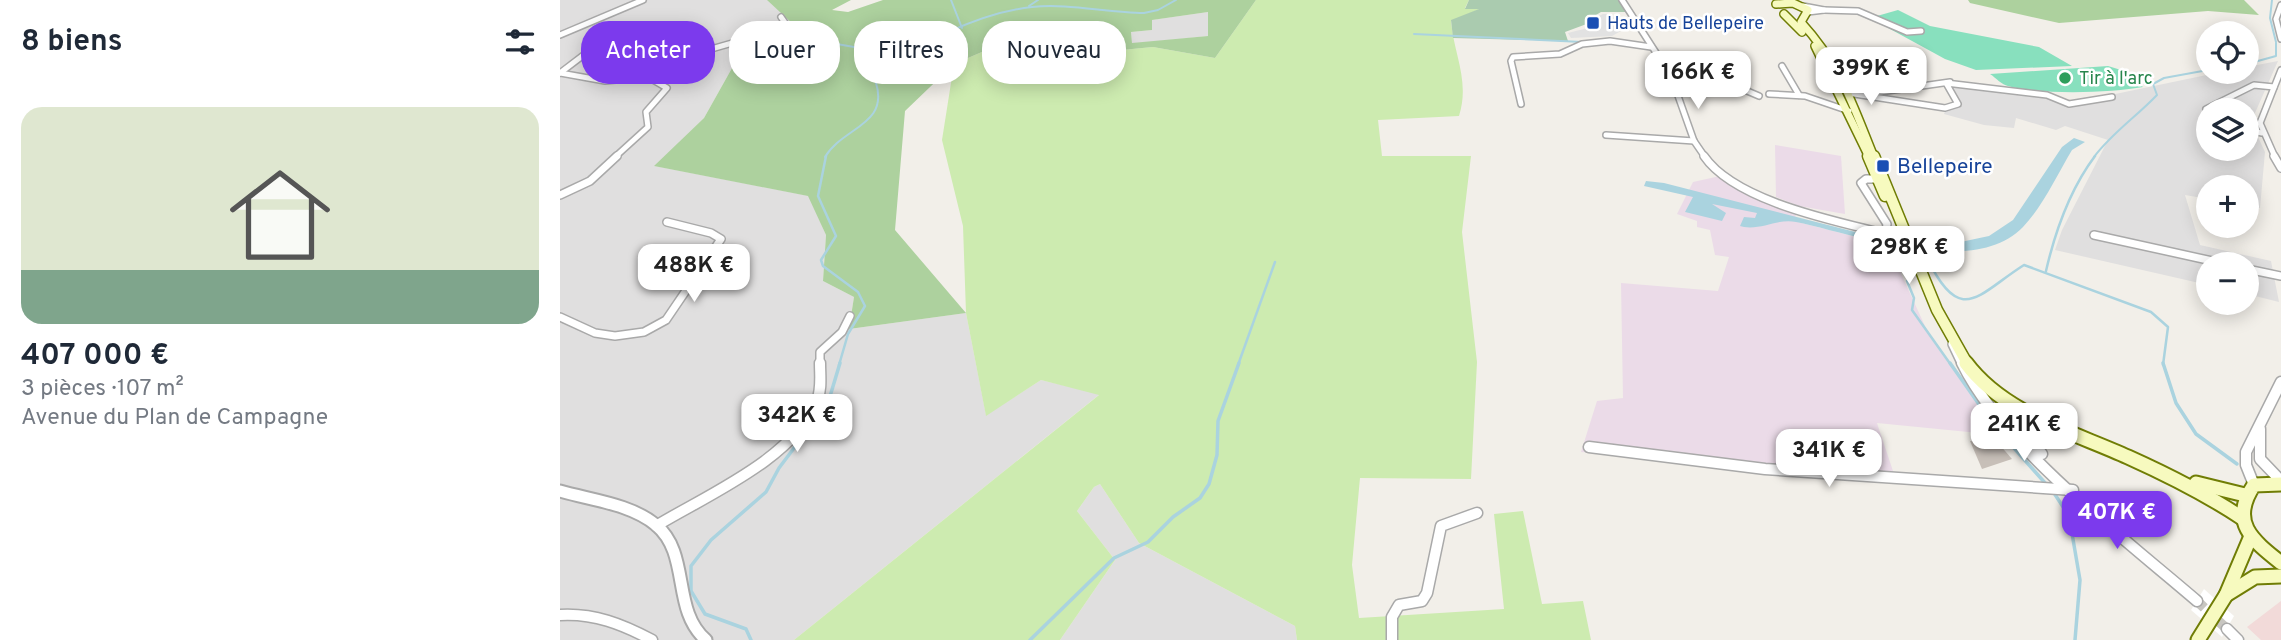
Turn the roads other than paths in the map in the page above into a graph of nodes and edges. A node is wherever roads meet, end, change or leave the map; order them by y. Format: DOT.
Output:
graph roads {
  1 [pos="643,0"];
  2 [pos="1622,0"];
  3 [pos="1779,2"];
  4 [pos="2281,5"];
  5 [pos="1805,11"];
  6 [pos="1784,14"];
  7 [pos="782,17"];
  8 [pos="1921,31"];
  9 [pos="560,35"];
  10 [pos="2281,39"];
  11 [pos="1651,47"];
  12 [pos="715,50"];
  13 [pos="581,57"];
  14 [pos="1661,61"];
  15 [pos="1782,66"];
  16 [pos="1728,68"];
  17 [pos="2281,70"];
  18 [pos="560,73"];
  19 [pos="1671,76"];
  20 [pos="581,77"];
  21 [pos="1946,83"];
  22 [pos="661,84"];
  23 [pos="2274,87"];
  24 [pos="1848,93"];
  25 [pos="1867,93"];
  26 [pos="1769,94"];
  27 [pos="1799,95"];
  28 [pos="1759,96"];
  29 [pos="2112,97"];
  30 [pos="2228,98"];
  31 [pos="1521,104"];
  32 [pos="1849,111"];
  33 [pos="2259,132"];
  34 [pos="2262,133"];
  35 [pos="1606,135"];
  36 [pos="1695,141"];
  37 [pos="2281,168"];
  38 [pos="1880,179"];
  39 [pos="560,195"];
  40 [pos="667,222"];
  41 [pos="2094,235"];
  42 [pos="2196,257"];
  43 [pos="2259,271"];
  44 [pos="2281,276"];
  45 [pos="850,316"];
  46 [pos="560,317"];
  47 [pos="1951,341"];
  48 [pos="2281,382"];
  49 [pos="2260,429"];
  50 [pos="1589,447"];
  51 [pos="2166,473"];
  52 [pos="2281,483"];
  53 [pos="2073,490"];
  54 [pos="2250,490"];
  55 [pos="560,491"];
  56 [pos="1477,513"];
  57 [pos="2242,518"];
  58 [pos="656,526"];
  59 [pos="2251,536"];
  60 [pos="2281,563"];
  61 [pos="2281,576"];
  62 [pos="2226,595"];
  63 [pos="2197,601"];
  64 [pos="560,615"];
  65 [pos="2227,629"];
  66 [pos="652,640"];
  67 [pos="703,640"];
  68 [pos="1392,640"];
  69 [pos="2197,640"];
  70 [pos="2238,640"];
  1 -- 9 [label="street"];
  2 -- 11 [label="street"];
  3 -- 5 [label="main road"];
  3 -- 6 [label="main road"];
  4 -- 10 [label="street"];
  5 -- 6 [label="main road"];
  5 -- 8 [label="street"];
  5 -- 24 [label="main road"];
  6 -- 32 [label="main road"];
  7 -- 12 [label="street"];
  11 -- 14 [label="street"];
  11 -- 31 [label="street"];
  13 -- 18 [label="street"];
  14 -- 16 [label="street"];
  14 -- 19 [label="street"];
  15 -- 27 [label="street"];
  17 -- 23 [label="street"];
  18 -- 20 [label="street"];
  19 -- 28 [label="street"];
  19 -- 36 [label="street"];
  21 -- 25 [label="street"];
  21 -- 25 [label="street"];
  21 -- 29 [label="street"];
  22 -- 39 [label="street"];
  23 -- 30 [label="street"];
  23 -- 34 [label="street"];
  24 -- 25 [label="street"];
  24 -- 38 [label="main road"];
  26 -- 27 [label="street"];
  27 -- 32 [label="street"];
  32 -- 38 [label="main road"];
  33 -- 34 [label="street"];
  34 -- 37 [label="street"];
  35 -- 36 [label="street"];
  36 -- 38 [label="street"];
  38 -- 47 [label="main road"];
  40 -- 46 [label="street"];
  41 -- 42 [label="street"];
  43 -- 44 [label="street"];
  45 -- 58 [label="street"];
  47 -- 51 [label="main road"];
  47 -- 53 [label="street"];
  48 -- 49 [label="street"];
  49 -- 52 [label="street"];
  49 -- 54 [label="street"];
  50 -- 53 [label="street"];
  51 -- 54 [label="main road"];
  51 -- 57 [label="main road"];
  52 -- 54 [label="main road"];
  53 -- 63 [label="street"];
  54 -- 57 [label="main road"];
  55 -- 58 [label="street"];
  56 -- 68 [label="street"];
  57 -- 59 [label="main road"];
  58 -- 67 [label="street"];
  59 -- 60 [label="main road"];
  59 -- 62 [label="main road"];
  61 -- 62 [label="main road"];
  62 -- 69 [label="main road"];
  64 -- 66 [label="street"];
  65 -- 70 [label="street"];
}
